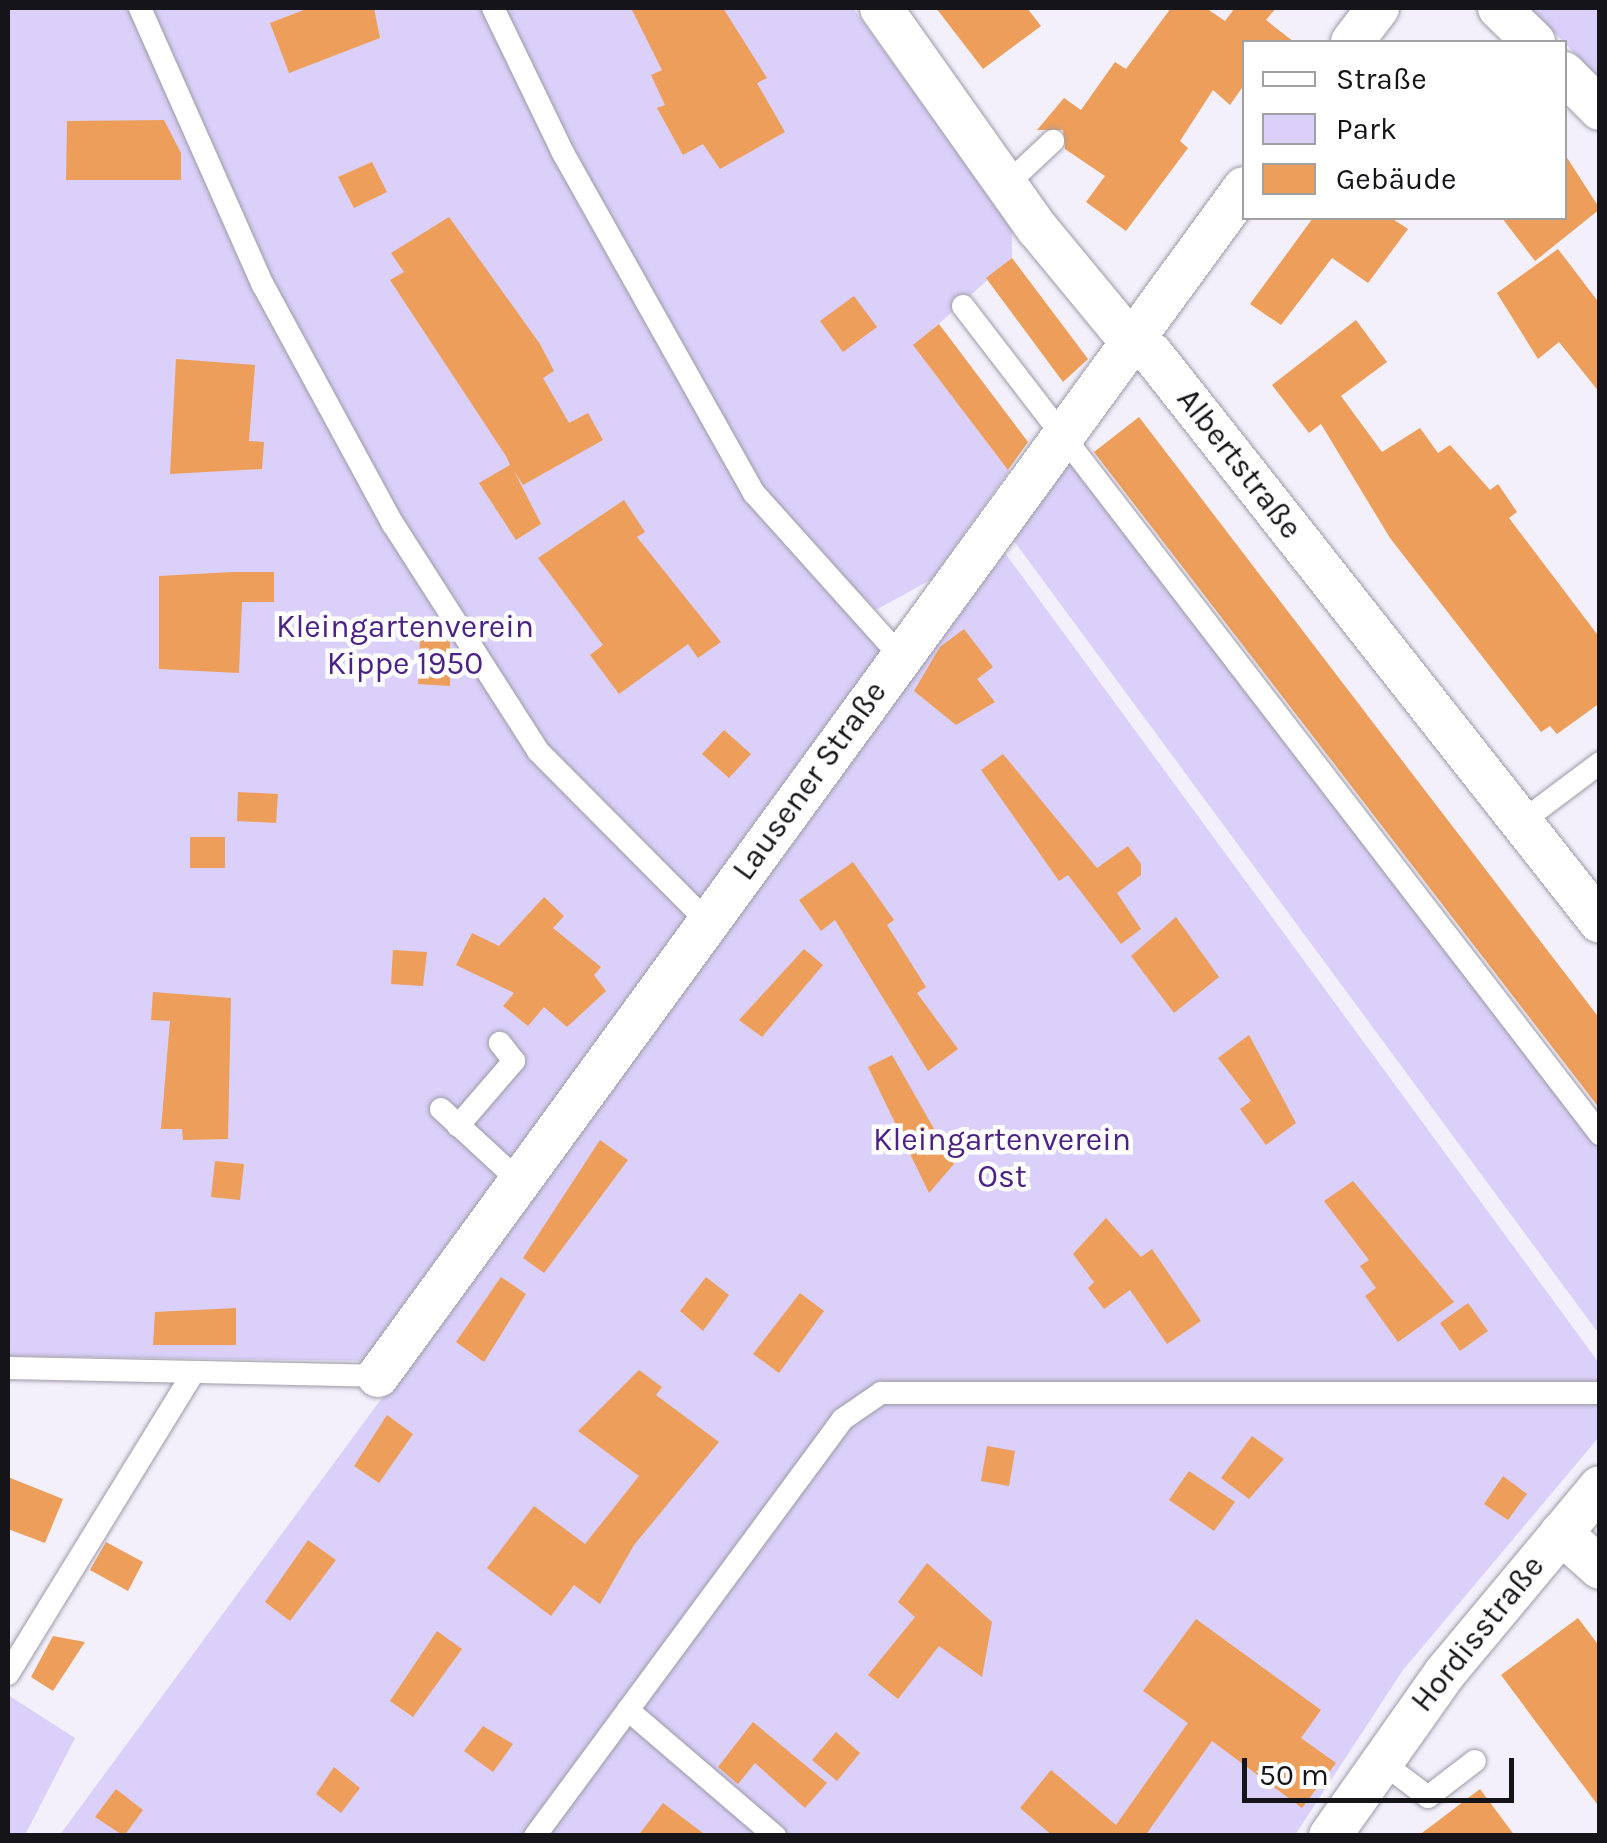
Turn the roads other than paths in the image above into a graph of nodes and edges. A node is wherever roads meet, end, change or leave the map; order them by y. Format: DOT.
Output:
graph roads {
  1 [pos="140,8"];
  2 [pos="493,8"];
  3 [pos="881,8"];
  4 [pos="1378,8"];
  5 [pos="1499,8"];
  6 [pos="1354,40"];
  7 [pos="1532,40"];
  8 [pos="1567,76"];
  9 [pos="1600,109"];
  10 [pos="1053,141"];
  11 [pos="1004,186"];
  12 [pos="1242,191"];
  13 [pos="963,306"];
  14 [pos="1130,341"];
  15 [pos="1062,434"];
  16 [pos="900,656"];
  17 [pos="1600,763"];
  18 [pos="1520,823"];
  19 [pos="708,921"];
  20 [pos="1600,922"];
  21 [pos="500,1043"];
  22 [pos="440,1109"];
  23 [pos="458,1126"];
  24 [pos="1600,1134"];
  25 [pos="518,1180"];
  26 [pos="8,1368"];
  27 [pos="193,1373"];
  28 [pos="378,1376"];
  29 [pos="1600,1393"];
  30 [pos="1600,1487"];
  31 [pos="1561,1533"];
  32 [pos="1600,1568"];
  33 [pos="8,1674"];
  34 [pos="628,1710"];
  35 [pos="1379,1760"];
  36 [pos="1475,1761"];
  37 [pos="535,1836"];
  38 [pos="775,1836"];
  39 [pos="1330,1836"];
  1 -- 19 [label="lane"];
  2 -- 16 [label="lane"];
  3 -- 11 [label="street, Albertstraße"];
  4 -- 6 [label="street"];
  5 -- 7 [label="street"];
  8 -- 9 [label="street"];
  10 -- 11 [label="lane"];
  11 -- 14 [label="street, Albertstraße"];
  12 -- 14 [label="street, Lausener Straße"];
  13 -- 15 [label="lane"];
  14 -- 15 [label="street, Lausener Straße"];
  14 -- 18 [label="street, Albertstraße"];
  15 -- 16 [label="street, Lausener Straße"];
  15 -- 24 [label="lane"];
  16 -- 19 [label="street, Lausener Straße"];
  17 -- 18 [label="lane"];
  18 -- 20 [label="street, Albertstraße"];
  19 -- 25 [label="street, Lausener Straße"];
  21 -- 23 [label="lane"];
  22 -- 23 [label="lane"];
  23 -- 25 [label="lane"];
  25 -- 28 [label="street, Lausener Straße"];
  26 -- 27 [label="lane"];
  27 -- 28 [label="lane"];
  27 -- 33 [label="lane"];
  29 -- 34 [label="lane"];
  30 -- 31 [label="street, Hordisstraße"];
  31 -- 32 [label="street"];
  31 -- 35 [label="street, Hordisstraße"];
  34 -- 37 [label="lane"];
  34 -- 38 [label="lane"];
  35 -- 36 [label="lane"];
  35 -- 39 [label="street, Hordisstraße"];
}
